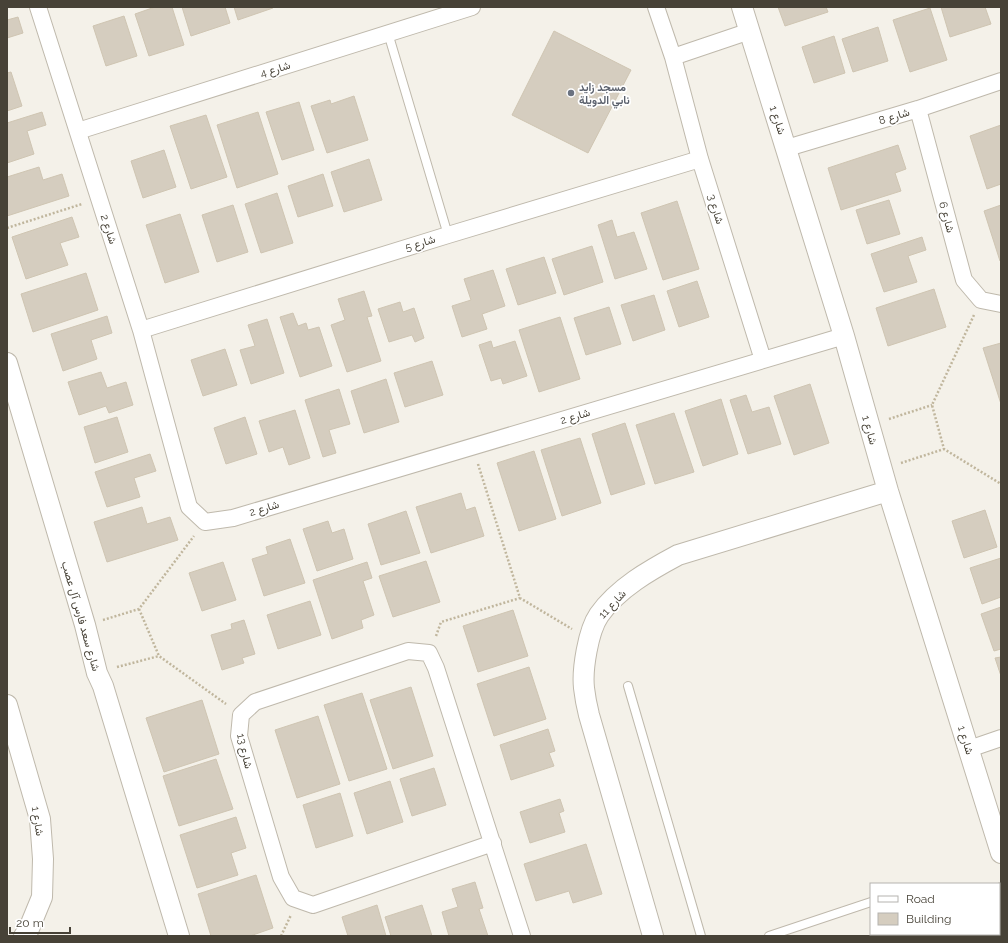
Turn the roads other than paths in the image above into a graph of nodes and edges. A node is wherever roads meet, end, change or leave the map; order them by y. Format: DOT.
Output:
graph roads {
  1 [pos="38,7"];
  2 [pos="472,7"];
  3 [pos="656,7"];
  4 [pos="742,7"];
  5 [pos="750,31"];
  6 [pos="388,33"];
  7 [pos="673,57"];
  8 [pos="1001,81"];
  9 [pos="918,108"];
  10 [pos="78,131"];
  11 [pos="787,148"];
  12 [pos="700,159"];
  13 [pos="448,235"];
  14 [pos="1001,304"];
  15 [pos="141,330"];
  16 [pos="844,336"];
  17 [pos="762,360"];
  18 [pos="7,363"];
  19 [pos="888,491"];
  20 [pos="628,686"];
  21 [pos="9,716"];
  22 [pos="1001,738"];
  23 [pos="968,749"];
  24 [pos="493,843"];
  25 [pos="1001,853"];
  26 [pos="870,902"];
  27 [pos="24,936"];
  28 [pos="179,936"];
  29 [pos="522,936"];
  30 [pos="653,936"];
  31 [pos="701,936"];
  32 [pos="769,936"];
  1 -- 10 [label="street, شارع 2"];
  2 -- 6 [label="street, شارع 4"];
  3 -- 7 [label="street, شارع 3"];
  4 -- 5 [label="street, شارع 1"];
  5 -- 7 [label="street"];
  5 -- 11 [label="street, شارع 1"];
  6 -- 10 [label="street, شارع 4"];
  6 -- 13 [label="lane"];
  7 -- 12 [label="street, شارع 3"];
  8 -- 9 [label="street, شارع 8"];
  9 -- 11 [label="street, شارع 8"];
  9 -- 14 [label="street, شارع 6"];
  10 -- 15 [label="street, شارع 2"];
  11 -- 16 [label="street, شارع 1"];
  12 -- 13 [label="street, شارع 5"];
  12 -- 17 [label="street, شارع 3"];
  13 -- 15 [label="street, شارع 5"];
  15 -- 17 [label="street, شارع 2"];
  16 -- 17 [label="street, شارع 2"];
  16 -- 19 [label="street, شارع 1"];
  18 -- 28 [label="street, شارع سعد فارس آل عصب"];
  19 -- 23 [label="street, شارع 1"];
  19 -- 30 [label="street, شارع 11"];
  20 -- 31 [label="lane"];
  21 -- 27 [label="street, شارع 1"];
  22 -- 23 [label="street"];
  23 -- 25 [label="street, شارع 1"];
  24 -- 24 [label="street, شارع 13"];
  24 -- 29 [label="street"];
  26 -- 32 [label="lane"];
}
